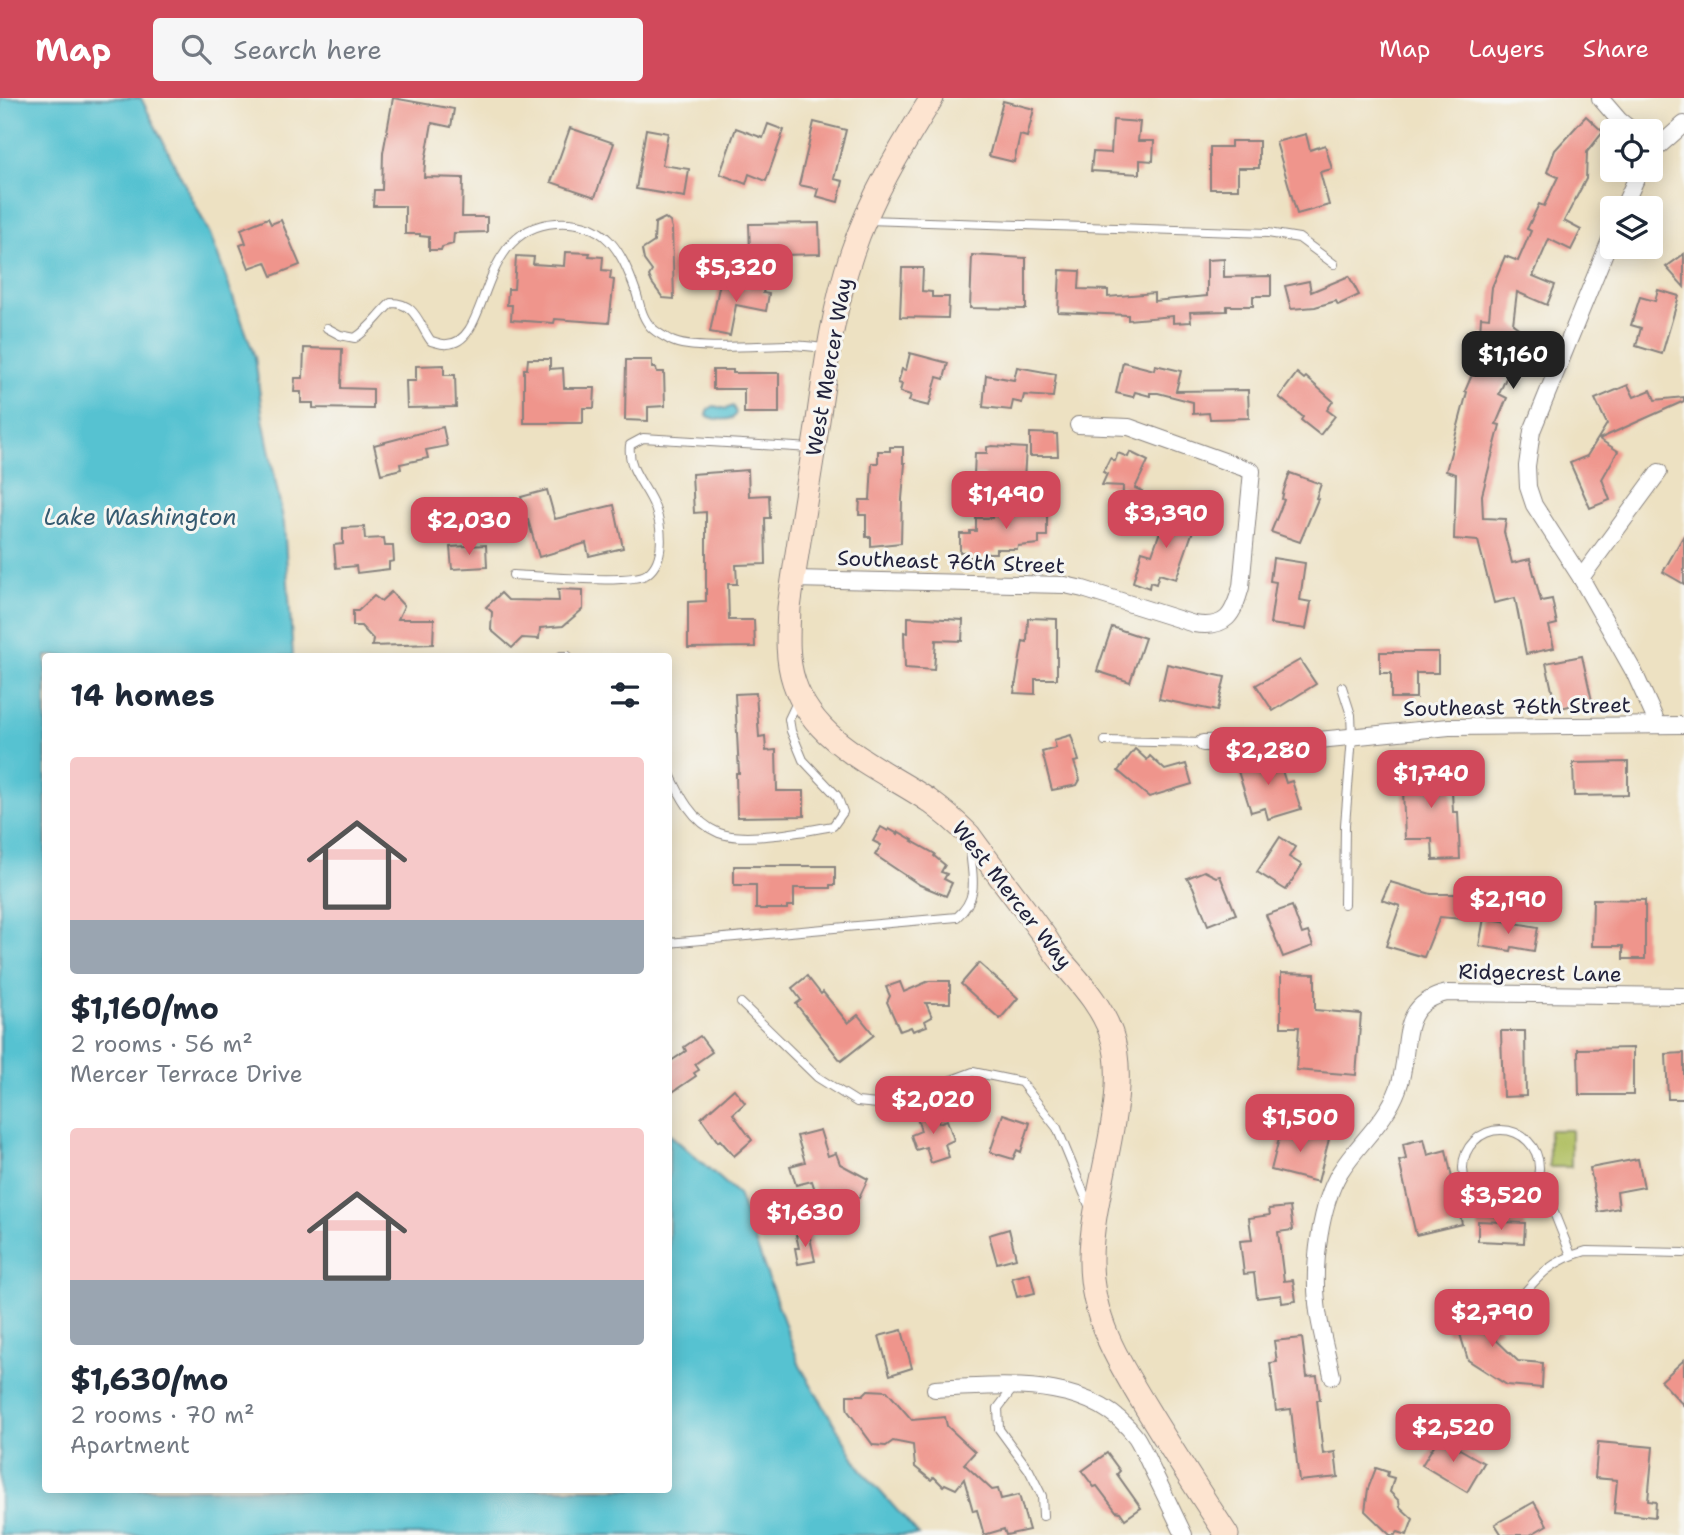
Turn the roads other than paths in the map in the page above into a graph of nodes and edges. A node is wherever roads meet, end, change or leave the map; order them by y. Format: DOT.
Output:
graph roads {
  1 [pos="933,98"];
  2 [pos="1600,98"];
  3 [pos="1618,119"];
  4 [pos="1684,124"];
  5 [pos="1663,140"];
  6 [pos="864,220"];
  7 [pos="1602,259"];
  8 [pos="1334,264"];
  9 [pos="327,328"];
  10 [pos="828,349"];
  11 [pos="1078,425"];
  12 [pos="814,448"];
  13 [pos="1659,472"];
  14 [pos="513,575"];
  15 [pos="1581,578"];
  16 [pos="793,579"];
  17 [pos="1342,687"];
  18 [pos="800,697"];
  19 [pos="1658,725"];
  20 [pos="1684,725"];
  21 [pos="1352,737"];
  22 [pos="1105,741"];
  23 [pos="1203,743"];
  24 [pos="672,779"];
  25 [pos="969,835"];
  26 [pos="1343,904"];
  27 [pos="672,943"];
  28 [pos="1684,996"];
  29 [pos="741,1003"];
  30 [pos="1537,1183"];
  31 [pos="1095,1219"];
  32 [pos="1684,1253"];
  33 [pos="1571,1255"];
  34 [pos="1513,1306"];
  35 [pos="1332,1376"];
  36 [pos="1014,1387"];
  37 [pos="935,1389"];
  38 [pos="1157,1426"];
  39 [pos="1137,1438"];
  40 [pos="1043,1516"];
  41 [pos="1184,1535"];
  42 [pos="1227,1535"];
  1 -- 6 [label="street, West Mercer Way"];
  2 -- 3 [label="street"];
  4 -- 5 [label="street"];
  6 -- 8 [label="lane"];
  6 -- 10 [label="street, West Mercer Way"];
  7 -- 15 [label="street"];
  9 -- 10 [label="lane"];
  10 -- 12 [label="street, West Mercer Way"];
  11 -- 16 [label="street, Southeast 76th Street"];
  12 -- 14 [label="lane"];
  12 -- 16 [label="street, West Mercer Way"];
  13 -- 15 [label="street"];
  15 -- 19 [label="street"];
  16 -- 18 [label="street, West Mercer Way"];
  17 -- 21 [label="lane"];
  18 -- 24 [label="lane"];
  18 -- 25 [label="street, West Mercer Way"];
  19 -- 20 [label="street, Southeast 76th Street"];
  19 -- 21 [label="street, Southeast 76th Street"];
  21 -- 23 [label="street, Southeast 76th Street"];
  21 -- 26 [label="lane"];
  22 -- 23 [label="lane"];
  25 -- 27 [label="lane"];
  25 -- 31 [label="street, West Mercer Way"];
  28 -- 35 [label="street, Ridgecrest Lane"];
  29 -- 31 [label="lane"];
  30 -- 30 [label="lane"];
  30 -- 33 [label="lane"];
  31 -- 38 [label="street, West Mercer Way"];
  32 -- 33 [label="lane"];
  33 -- 34 [label="lane"];
  36 -- 37 [label="street"];
  36 -- 39 [label="street"];
  36 -- 40 [label="lane"];
  38 -- 39 [label="street"];
  38 -- 42 [label="street, West Mercer Way"];
  39 -- 41 [label="street"];
}
